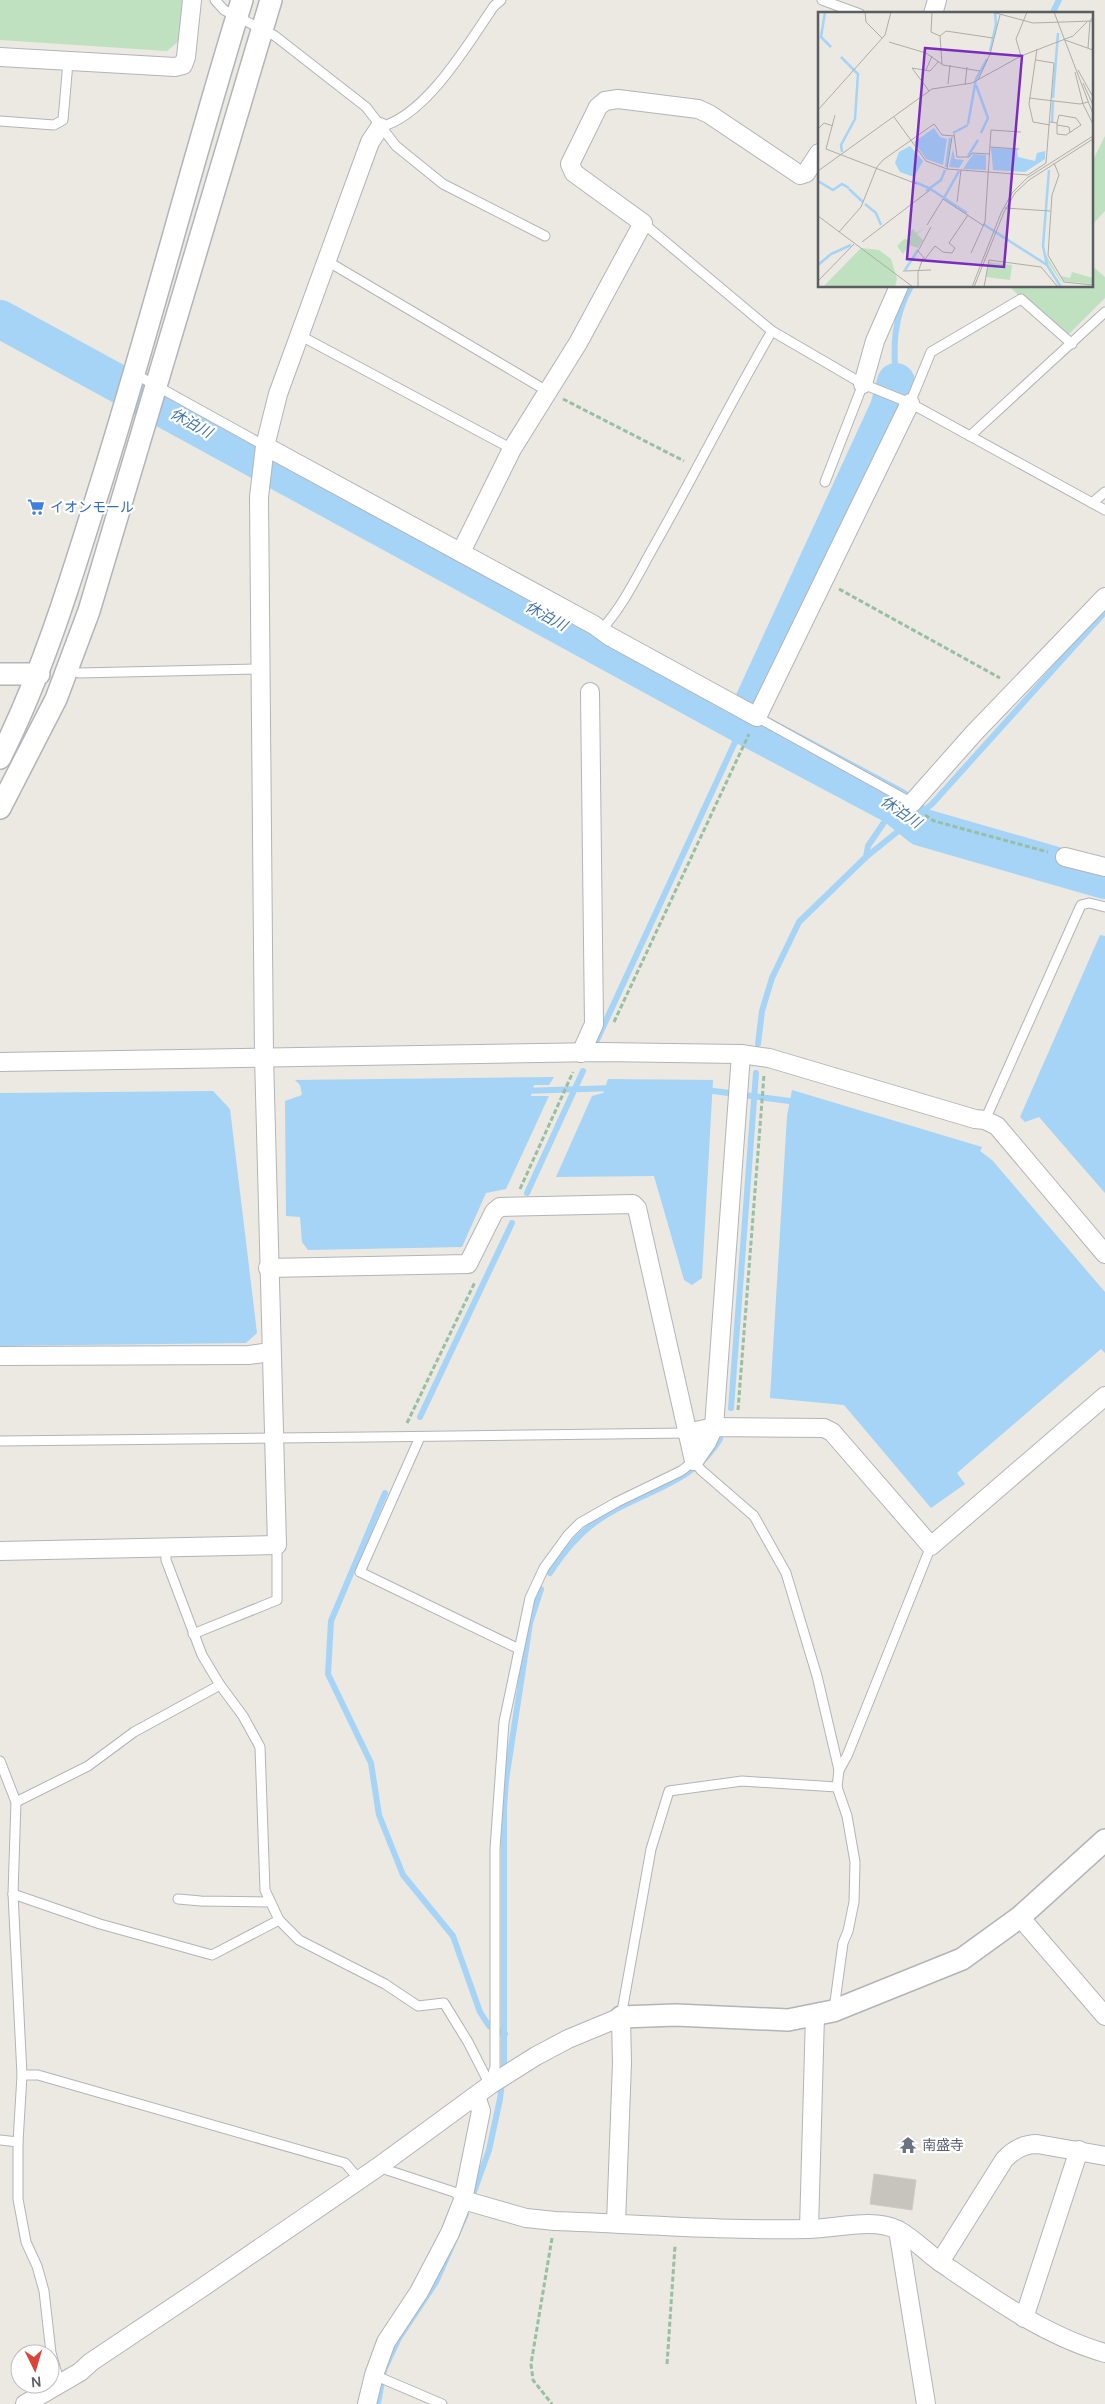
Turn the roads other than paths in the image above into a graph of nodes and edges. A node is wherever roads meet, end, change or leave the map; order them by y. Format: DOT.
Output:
graph roads {
  1 [pos="192,0"];
  2 [pos="215,0"];
  3 [pos="271,0"];
  4 [pos="501,0"];
  5 [pos="822,0"];
  6 [pos="240,8"];
  7 [pos="855,12"];
  8 [pos="262,28"];
  9 [pos="0,57"];
  10 [pos="68,62"];
  11 [pos="0,121"];
  12 [pos="380,127"];
  13 [pos="818,155"];
  14 [pos="643,223"];
  15 [pos="545,236"];
  16 [pos="328,261"];
  17 [pos="898,288"];
  18 [pos="1105,312"];
  19 [pos="772,331"];
  20 [pos="301,336"];
  21 [pos="1072,344"];
  22 [pos="134,376"];
  23 [pos="863,384"];
  24 [pos="156,388"];
  25 [pos="547,391"];
  26 [pos="910,404"];
  27 [pos="970,436"];
  28 [pos="512,449"];
  29 [pos="265,450"];
  30 [pos="825,482"];
  31 [pos="1105,492"];
  32 [pos="1092,503"];
  33 [pos="1105,510"];
  34 [pos="461,552"];
  35 [pos="1105,597"];
  36 [pos="601,630"];
  37 [pos="260,669"];
  38 [pos="67,670"];
  39 [pos="0,674"];
  40 [pos="39,674"];
  41 [pos="590,692"];
  42 [pos="753,725"];
  43 [pos="0,758"];
  44 [pos="912,803"];
  45 [pos="0,808"];
  46 [pos="1065,857"];
  47 [pos="1105,867"];
  48 [pos="1105,907"];
  49 [pos="581,1053"];
  50 [pos="741,1054"];
  51 [pos="264,1056"];
  52 [pos="0,1062"];
  53 [pos="985,1120"];
  54 [pos="1105,1254"];
  55 [pos="268,1268"];
  56 [pos="270,1352"];
  57 [pos="0,1356"];
  58 [pos="1105,1396"];
  59 [pos="714,1427"];
  60 [pos="687,1433"];
  61 [pos="420,1437"];
  62 [pos="273,1440"];
  63 [pos="0,1441"];
  64 [pos="694,1460"];
  65 [pos="277,1545"];
  66 [pos="931,1546"];
  67 [pos="166,1548"];
  68 [pos="0,1550"];
  69 [pos="193,1634"];
  70 [pos="519,1649"];
  71 [pos="220,1686"];
  72 [pos="0,1761"];
  73 [pos="838,1770"];
  74 [pos="837,1787"];
  75 [pos="16,1802"];
  76 [pos="1105,1840"];
  77 [pos="13,1894"];
  78 [pos="178,1898"];
  79 [pos="270,1902"];
  80 [pos="1020,1917"];
  81 [pos="279,1920"];
  82 [pos="824,2013"];
  83 [pos="1105,2016"];
  84 [pos="621,2017"];
  85 [pos="22,2075"];
  86 [pos="483,2090"];
  87 [pos="0,2140"];
  88 [pos="18,2142"];
  89 [pos="1079,2150"];
  90 [pos="1105,2156"];
  91 [pos="378,2167"];
  92 [pos="358,2178"];
  93 [pos="463,2200"];
  94 [pos="616,2223"];
  95 [pos="809,2229"];
  96 [pos="898,2230"];
  97 [pos="940,2262"];
  98 [pos="1024,2318"];
  99 [pos="50,2344"];
  100 [pos="1105,2353"];
  101 [pos="374,2375"];
  102 [pos="60,2384"];
  103 [pos="42,2394"];
  104 [pos="25,2404"];
  105 [pos="367,2404"];
  106 [pos="442,2404"];
  107 [pos="926,2404"];
  1 -- 10 [label="street"];
  2 -- 6 [label="lane"];
  3 -- 8 [label="street"];
  4 -- 12 [label="lane"];
  5 -- 7 [label="lane"];
  6 -- 8 [label="lane"];
  6 -- 22 [label="street"];
  8 -- 12 [label="lane"];
  8 -- 24 [label="street"];
  9 -- 10 [label="street"];
  10 -- 11 [label="lane"];
  12 -- 15 [label="lane"];
  12 -- 16 [label="street"];
  13 -- 14 [label="street"];
  14 -- 19 [label="lane"];
  14 -- 25 [label="street"];
  16 -- 20 [label="street"];
  16 -- 25 [label="lane"];
  17 -- 23 [label="street"];
  18 -- 21 [label="lane"];
  19 -- 23 [label="lane"];
  19 -- 36 [label="lane"];
  20 -- 28 [label="lane"];
  20 -- 29 [label="street"];
  21 -- 26 [label="lane"];
  21 -- 27 [label="lane"];
  22 -- 24 [label="lane"];
  22 -- 40 [label="street"];
  23 -- 26 [label="lane"];
  23 -- 30 [label="lane"];
  24 -- 29 [label="lane"];
  24 -- 38 [label="street"];
  25 -- 28 [label="street"];
  26 -- 27 [label="lane"];
  26 -- 42 [label="street"];
  27 -- 32 [label="lane"];
  28 -- 34 [label="street"];
  29 -- 34 [label="street"];
  29 -- 37 [label="street"];
  31 -- 32 [label="lane"];
  32 -- 33 [label="lane"];
  34 -- 36 [label="street"];
  35 -- 44 [label="street"];
  36 -- 42 [label="street"];
  37 -- 38 [label="lane"];
  37 -- 51 [label="street"];
  38 -- 45 [label="street"];
  39 -- 40 [label="street"];
  40 -- 43 [label="street"];
  41 -- 49 [label="street"];
  42 -- 44 [label="lane"];
  46 -- 47 [label="street"];
  48 -- 53 [label="lane"];
  49 -- 50 [label="street"];
  49 -- 51 [label="street"];
  50 -- 53 [label="street"];
  50 -- 59 [label="street"];
  51 -- 52 [label="street"];
  51 -- 55 [label="street"];
  53 -- 54 [label="street"];
  55 -- 56 [label="street"];
  55 -- 60 [label="street"];
  56 -- 57 [label="street"];
  56 -- 62 [label="street"];
  58 -- 66 [label="street"];
  59 -- 60 [label="street"];
  59 -- 64 [label="street"];
  59 -- 66 [label="street"];
  60 -- 61 [label="lane"];
  60 -- 64 [label="street"];
  61 -- 62 [label="lane"];
  61 -- 70 [label="lane"];
  62 -- 63 [label="lane"];
  62 -- 65 [label="street"];
  64 -- 70 [label="lane"];
  64 -- 73 [label="lane"];
  65 -- 67 [label="street"];
  65 -- 69 [label="lane"];
  66 -- 73 [label="lane"];
  67 -- 68 [label="street"];
  67 -- 69 [label="lane"];
  69 -- 71 [label="lane"];
  70 -- 86 [label="lane"];
  71 -- 75 [label="lane"];
  71 -- 79 [label="lane"];
  72 -- 75 [label="lane"];
  73 -- 74 [label="lane"];
  74 -- 82 [label="lane"];
  74 -- 84 [label="lane"];
  75 -- 77 [label="lane"];
  76 -- 80 [label="street"];
  77 -- 81 [label="lane"];
  77 -- 85 [label="lane"];
  78 -- 79 [label="lane"];
  79 -- 81 [label="lane"];
  80 -- 82 [label="street"];
  80 -- 83 [label="street"];
  81 -- 86 [label="lane"];
  82 -- 84 [label="street"];
  82 -- 95 [label="street"];
  84 -- 86 [label="street"];
  84 -- 94 [label="street"];
  85 -- 88 [label="lane"];
  85 -- 92 [label="lane"];
  86 -- 91 [label="street"];
  86 -- 93 [label="street"];
  87 -- 88 [label="lane"];
  88 -- 99 [label="lane"];
  89 -- 90 [label="street"];
  89 -- 97 [label="street"];
  89 -- 98 [label="street"];
  91 -- 92 [label="street"];
  91 -- 93 [label="lane"];
  92 -- 102 [label="street"];
  93 -- 94 [label="street"];
  93 -- 101 [label="street"];
  94 -- 95 [label="street"];
  95 -- 96 [label="street"];
  96 -- 97 [label="street"];
  96 -- 107 [label="street"];
  97 -- 98 [label="street"];
  98 -- 100 [label="street"];
  101 -- 105 [label="street"];
  101 -- 106 [label="lane"];
  103 -- 104 [label="street"];
}
